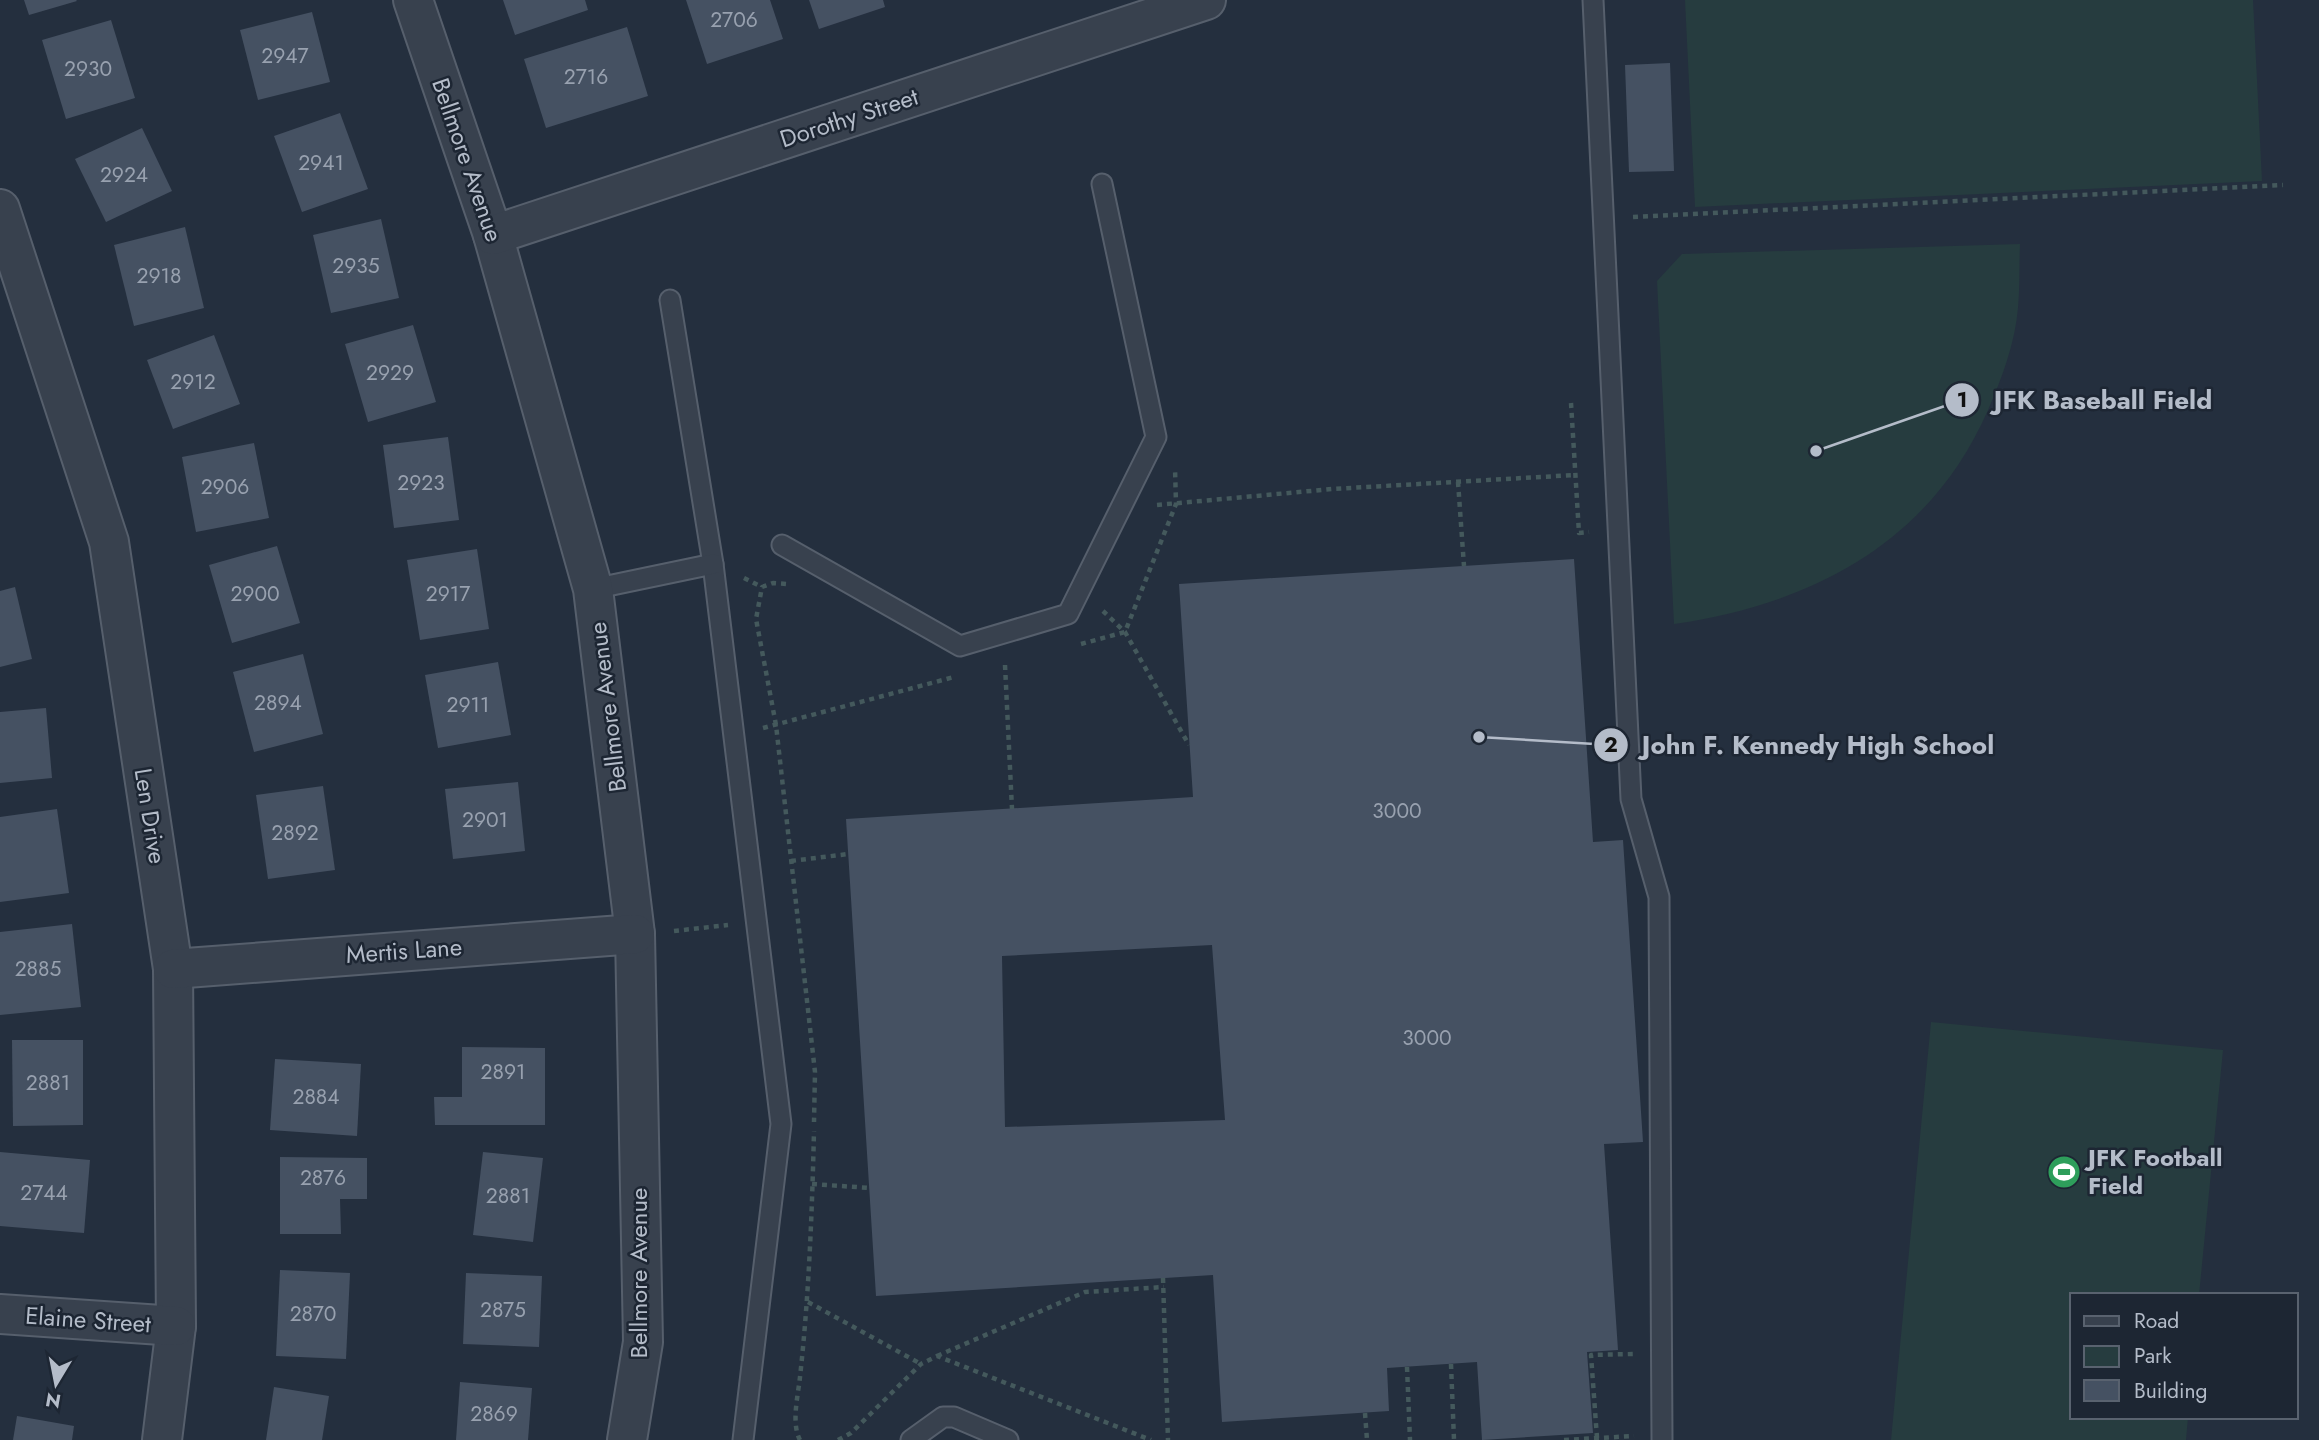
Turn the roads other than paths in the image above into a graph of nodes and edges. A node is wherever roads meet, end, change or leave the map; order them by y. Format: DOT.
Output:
graph roads {
  1 [pos="413,0"];
  2 [pos="1206,0"];
  3 [pos="1593,0"];
  4 [pos="1102,184"];
  5 [pos="0,209"];
  6 [pos="493,235"];
  7 [pos="670,300"];
  8 [pos="782,545"];
  9 [pos="713,564"];
  10 [pos="593,589"];
  11 [pos="652,933"];
  12 [pos="173,969"];
  13 [pos="0,1314"];
  14 [pos="176,1326"];
  15 [pos="1662,1438"];
  16 [pos="162,1440"];
  17 [pos="627,1440"];
  18 [pos="743,1440"];
  19 [pos="911,1440"];
  20 [pos="1008,1440"];
  1 -- 6 [label="street, Bellmore Avenue"];
  2 -- 6 [label="street, Dorothy Street"];
  3 -- 15 [label="lane"];
  4 -- 8 [label="lane"];
  5 -- 12 [label="street, Len Drive"];
  6 -- 10 [label="street, Bellmore Avenue"];
  7 -- 9 [label="lane"];
  9 -- 10 [label="lane"];
  9 -- 18 [label="lane"];
  10 -- 11 [label="street, Bellmore Avenue"];
  11 -- 12 [label="street, Mertis Lane"];
  11 -- 17 [label="street, Bellmore Avenue"];
  12 -- 14 [label="street, Len Drive"];
  13 -- 14 [label="street, Elaine Street"];
  14 -- 16 [label="street, Len Drive"];
  19 -- 20 [label="lane"];
}
